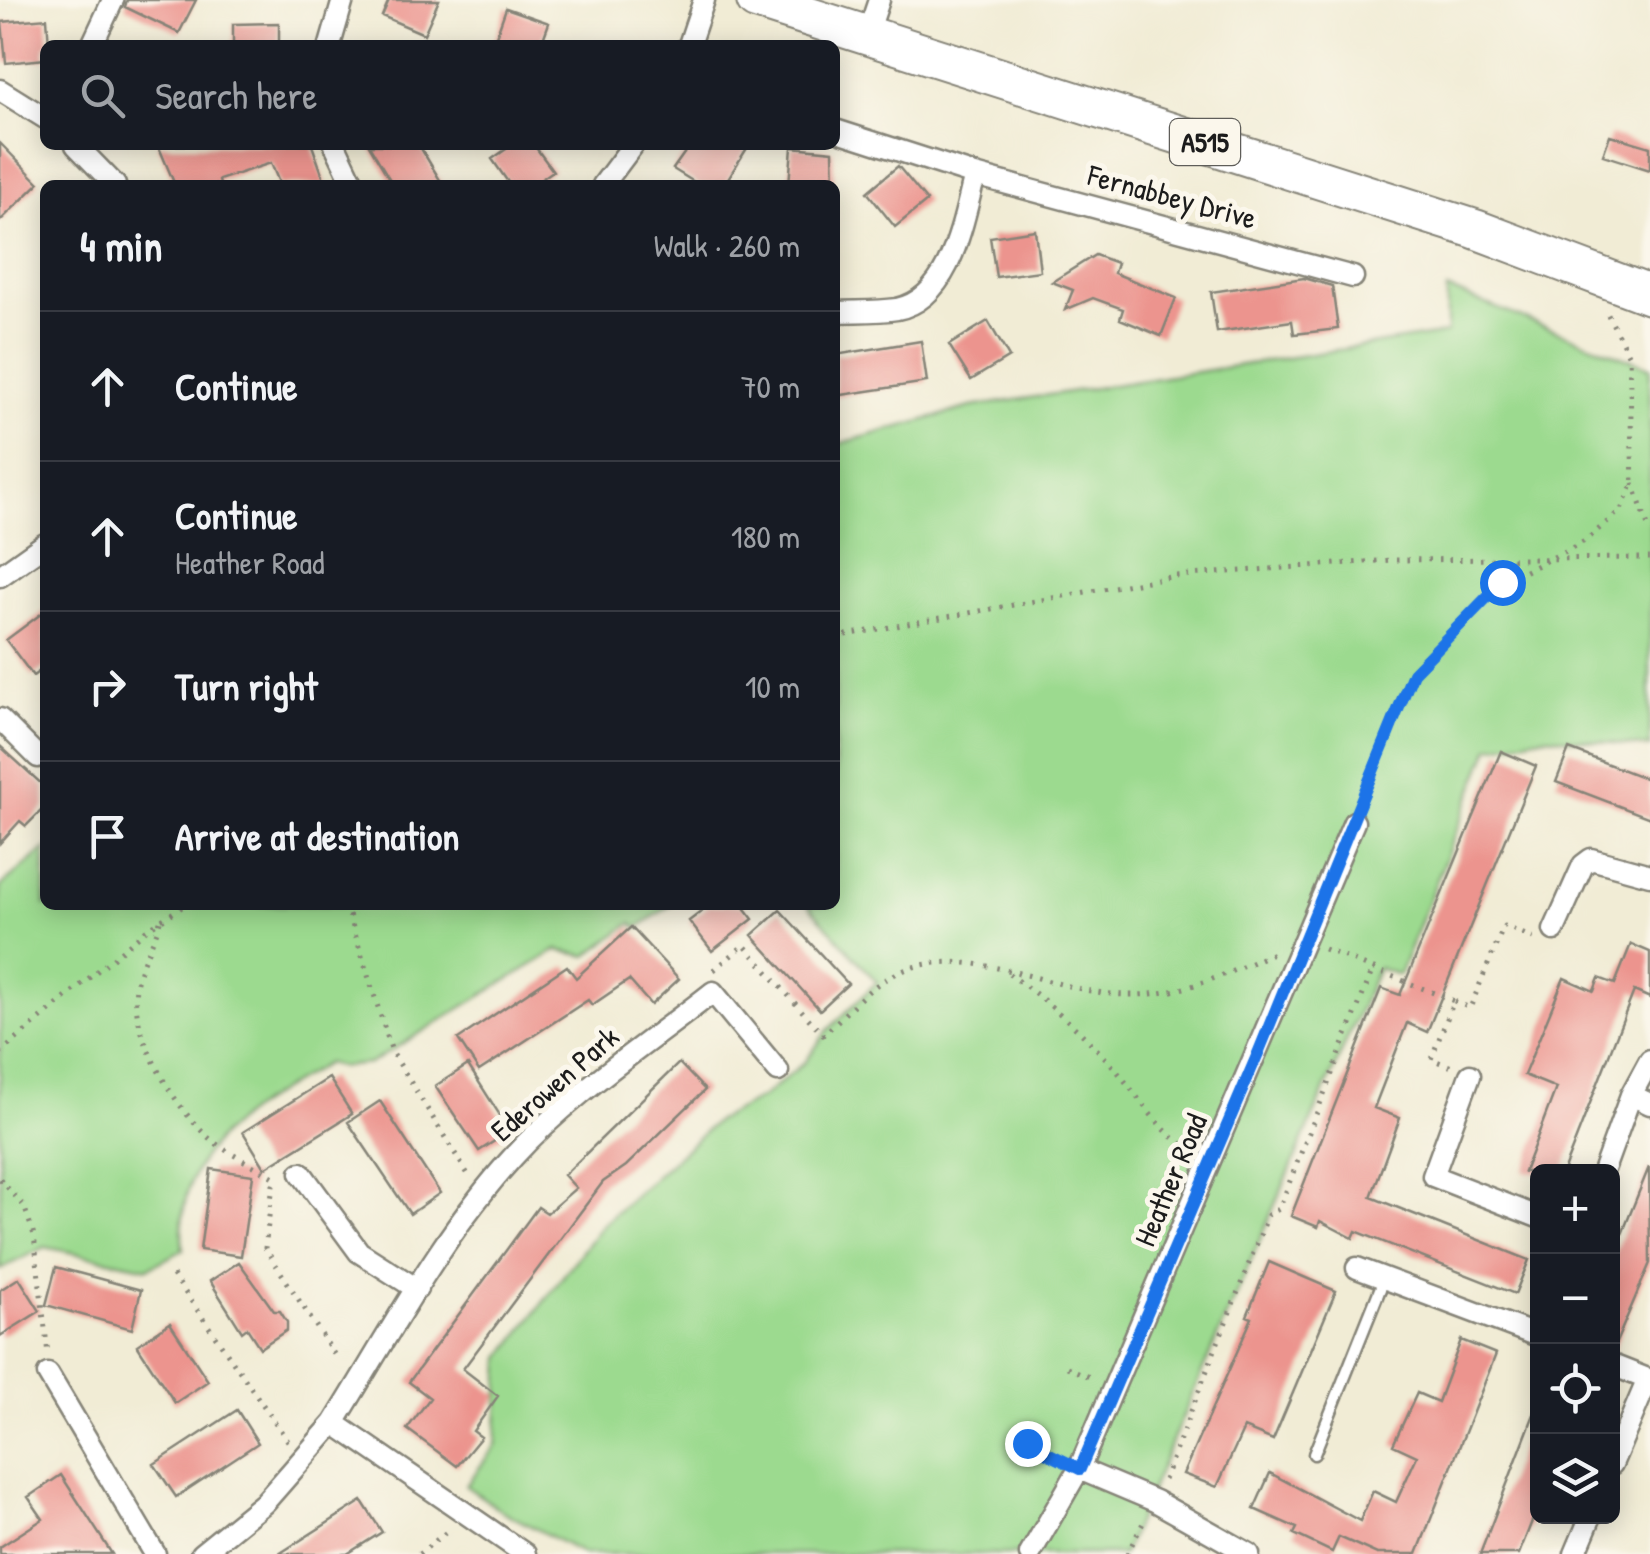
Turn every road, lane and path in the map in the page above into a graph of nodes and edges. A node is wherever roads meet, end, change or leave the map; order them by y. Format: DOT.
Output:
graph roads {
  1 [pos="112,0"];
  2 [pos="344,0"];
  3 [pos="704,0"];
  4 [pos="756,0"];
  5 [pos="874,16"];
  6 [pos="94,40"];
  7 [pos="332,40"];
  8 [pos="691,40"];
  9 [pos="0,90"];
  10 [pos="40,115"];
  11 [pos="840,132"];
  12 [pos="81,150"];
  13 [pos="337,150"];
  14 [pos="621,150"];
  15 [pos="975,175"];
  16 [pos="110,180"];
  17 [pos="352,180"];
  18 [pos="605,180"];
  19 [pos="1585,270"];
  20 [pos="1353,277"];
  21 [pos="1650,295"];
  22 [pos="840,312"];
  23 [pos="1633,483"];
  24 [pos="1650,532"];
  25 [pos="40,548"];
  26 [pos="1650,558"];
  27 [pos="1543,559"];
  28 [pos="0,576"];
  29 [pos="840,636"];
  30 [pos="0,719"];
  31 [pos="38,757"];
  32 [pos="1354,822"];
  33 [pos="1650,875"];
  34 [pos="178,910"];
  35 [pos="348,910"];
  36 [pos="160,922"];
  37 [pos="1554,930"];
  38 [pos="1300,947"];
  39 [pos="1374,969"];
  40 [pos="1003,970"];
  41 [pos="702,980"];
  42 [pos="1454,1001"];
  43 [pos="0,1053"];
  44 [pos="1650,1060"];
  45 [pos="778,1071"];
  46 [pos="1470,1074"];
  47 [pos="1641,1100"];
  48 [pos="1210,1161"];
  49 [pos="1607,1164"];
  50 [pos="301,1172"];
  51 [pos="0,1178"];
  52 [pos="482,1195"];
  53 [pos="1530,1214"];
  54 [pos="1358,1268"];
  55 [pos="173,1274"];
  56 [pos="1384,1278"];
  57 [pos="417,1289"];
  58 [pos="1530,1333"];
  59 [pos="336,1357"];
  60 [pos="1620,1368"];
  61 [pos="48,1374"];
  62 [pos="1649,1379"];
  63 [pos="334,1423"];
  64 [pos="1027,1443"];
  65 [pos="1620,1446"];
  66 [pos="1314,1454"];
  67 [pos="302,1460"];
  68 [pos="1172,1460"];
  69 [pos="1080,1469"];
  70 [pos="1155,1501"];
  71 [pos="466,1514"];
  72 [pos="1588,1524"];
  73 [pos="155,1554"];
  74 [pos="202,1554"];
  75 [pos="419,1554"];
  76 [pos="525,1554"];
  77 [pos="1030,1554"];
  78 [pos="1127,1554"];
  79 [pos="1249,1554"];
  80 [pos="1575,1554"];
  1 -- 6 [label="street"];
  2 -- 7 [label="street"];
  3 -- 8 [label="street"];
  4 -- 5 [label="highway, A515"];
  5 -- 19 [label="highway, A515"];
  9 -- 10 [label="street"];
  11 -- 15 [label="street, Fernabbey Drive"];
  12 -- 16 [label="street"];
  13 -- 17 [label="street"];
  14 -- 18 [label="street"];
  15 -- 20 [label="street, Fernabbey Drive"];
  15 -- 22 [label="street"];
  19 -- 21 [label="highway, A515"];
  19 -- 23 [label="path"];
  23 -- 24 [label="path"];
  23 -- 27 [label="path"];
  25 -- 28 [label="street"];
  26 -- 27 [label="path"];
  27 -- 29 [label="path"];
  27 -- 32 [label="path"];
  30 -- 31 [label="street"];
  32 -- 38 [label="street, Heather Road"];
  33 -- 37 [label="street"];
  34 -- 36 [label="path"];
  35 -- 52 [label="path"];
  36 -- 43 [label="path"];
  36 -- 59 [label="path"];
  37 -- 42 [label="path"];
  38 -- 39 [label="path"];
  38 -- 40 [label="path"];
  38 -- 48 [label="street, Heather Road"];
  39 -- 42 [label="path"];
  39 -- 68 [label="path"];
  40 -- 41 [label="path"];
  40 -- 48 [label="path"];
  42 -- 46 [label="path"];
  44 -- 47 [label="street"];
  45 -- 52 [label="street, Ederowen Park"];
  46 -- 53 [label="street"];
  47 -- 49 [label="street"];
  48 -- 69 [label="street, Heather Road"];
  50 -- 57 [label="street"];
  51 -- 61 [label="path"];
  52 -- 57 [label="street, Ederowen Park"];
  54 -- 56 [label="street"];
  55 -- 67 [label="path"];
  56 -- 58 [label="street"];
  56 -- 66 [label="lane"];
  57 -- 63 [label="street, Ederowen Park"];
  60 -- 62 [label="street"];
  61 -- 73 [label="street"];
  62 -- 65 [label="street"];
  63 -- 67 [label="street, Ederowen Park"];
  63 -- 71 [label="street"];
  64 -- 69 [label="path"];
  67 -- 74 [label="street, Ederowen Park"];
  69 -- 70 [label="street"];
  69 -- 77 [label="street, Heather Road"];
  70 -- 78 [label="path"];
  70 -- 79 [label="street"];
  71 -- 75 [label="path"];
  71 -- 76 [label="street"];
  72 -- 80 [label="street"];
}
